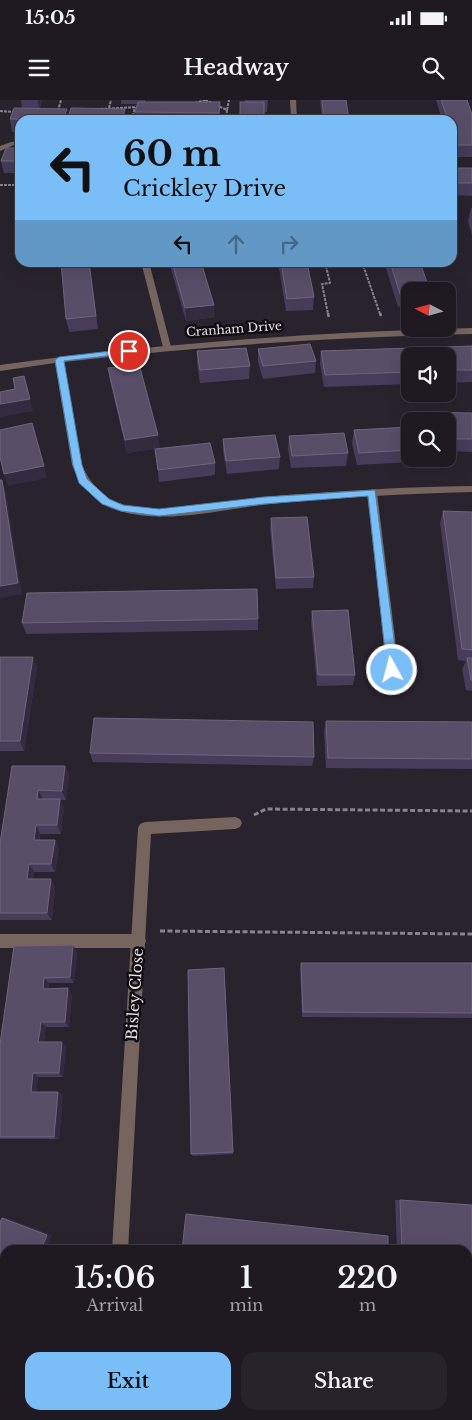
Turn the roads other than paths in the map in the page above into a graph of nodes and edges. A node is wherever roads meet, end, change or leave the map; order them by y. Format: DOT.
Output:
graph roads {
  1 [pos="293,100"];
  2 [pos="294,115"];
  3 [pos="15,143"];
  4 [pos="0,149"];
  5 [pos="146,267"];
  6 [pos="472,331"];
  7 [pos="167,347"];
  8 [pos="59,360"];
  9 [pos="0,368"];
  10 [pos="472,489"];
  11 [pos="372,493"];
  12 [pos="392,670"];
  13 [pos="235,823"];
  14 [pos="139,936"];
  15 [pos="0,941"];
  16 [pos="120,1245"];
  1 -- 2 [label="street"];
  3 -- 4 [label="street"];
  5 -- 7 [label="street"];
  6 -- 7 [label="street, Cranham Drive"];
  7 -- 8 [label="street, Cranham Drive"];
  8 -- 9 [label="street, Cranham Drive"];
  8 -- 11 [label="street"];
  10 -- 11 [label="street"];
  11 -- 12 [label="street"];
  13 -- 14 [label="street, Bisley Close"];
  14 -- 15 [label="street"];
  14 -- 16 [label="street, Bisley Close"];
}
